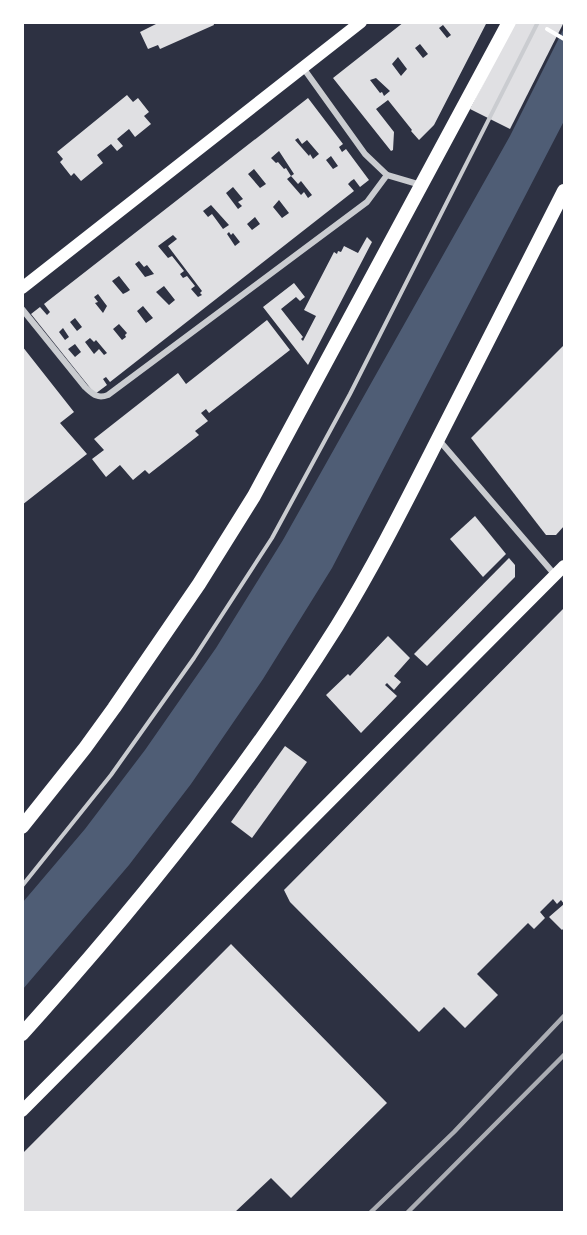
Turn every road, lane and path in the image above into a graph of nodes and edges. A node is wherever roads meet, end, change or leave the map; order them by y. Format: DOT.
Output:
graph roads {
  1 [pos="362,22"];
  2 [pos="509,22"];
  3 [pos="538,22"];
  4 [pos="545,27"];
  5 [pos="564,39"];
  6 [pos="304,69"];
  7 [pos="387,175"];
  8 [pos="422,185"];
  9 [pos="564,191"];
  10 [pos="22,288"];
  11 [pos="22,309"];
  12 [pos="438,439"];
  13 [pos="564,566"];
  14 [pos="555,575"];
  15 [pos="22,827"];
  16 [pos="22,886"];
  17 [pos="22,1034"];
  18 [pos="22,1111"];
  1 -- 6 [label="main road"];
  2 -- 8 [label="highway"];
  3 -- 16 [label="lane"];
  4 -- 5 [label="path"];
  6 -- 7 [label="street"];
  6 -- 10 [label="main road"];
  7 -- 8 [label="street"];
  7 -- 11 [label="street"];
  8 -- 15 [label="highway"];
  9 -- 12 [label="highway"];
  12 -- 14 [label="street"];
  12 -- 17 [label="highway"];
  13 -- 14 [label="main road"];
  14 -- 18 [label="main road"];
}
